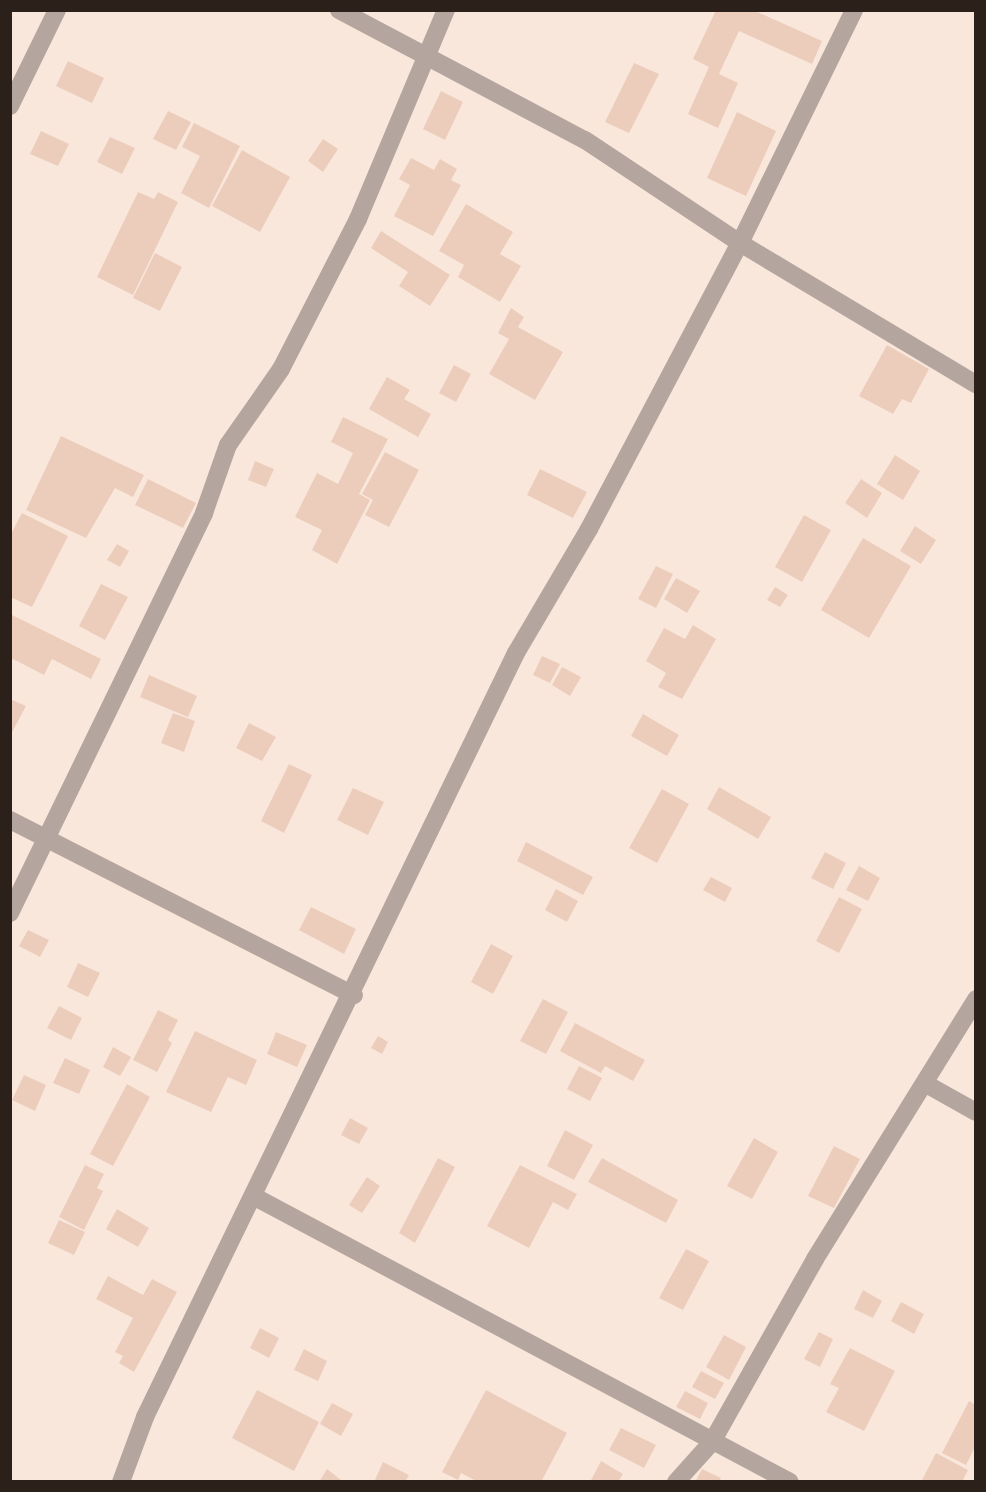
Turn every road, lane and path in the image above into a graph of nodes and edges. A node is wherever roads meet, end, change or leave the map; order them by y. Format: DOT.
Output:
graph roads {
  1 [pos="57,10"];
  2 [pos="339,10"];
  3 [pos="446,10"];
  4 [pos="854,10"];
  5 [pos="423,57"];
  6 [pos="10,106"];
  7 [pos="740,243"];
  8 [pos="975,384"];
  9 [pos="10,820"];
  10 [pos="48,837"];
  11 [pos="10,913"];
  12 [pos="354,994"];
  13 [pos="975,999"];
  14 [pos="926,1084"];
  15 [pos="975,1112"];
  16 [pos="253,1196"];
  17 [pos="712,1442"];
  18 [pos="121,1482"];
  19 [pos="676,1482"];
  20 [pos="790,1482"];
  1 -- 6 [label="street"];
  2 -- 5 [label="street"];
  3 -- 5 [label="street"];
  4 -- 7 [label="street"];
  5 -- 7 [label="street"];
  5 -- 10 [label="street"];
  7 -- 8 [label="street"];
  7 -- 12 [label="street"];
  9 -- 10 [label="street"];
  10 -- 11 [label="street"];
  10 -- 12 [label="street"];
  12 -- 16 [label="street"];
  13 -- 14 [label="street"];
  14 -- 15 [label="street"];
  14 -- 17 [label="street"];
  16 -- 17 [label="street"];
  16 -- 18 [label="street"];
  17 -- 19 [label="street"];
  17 -- 20 [label="street"];
}
